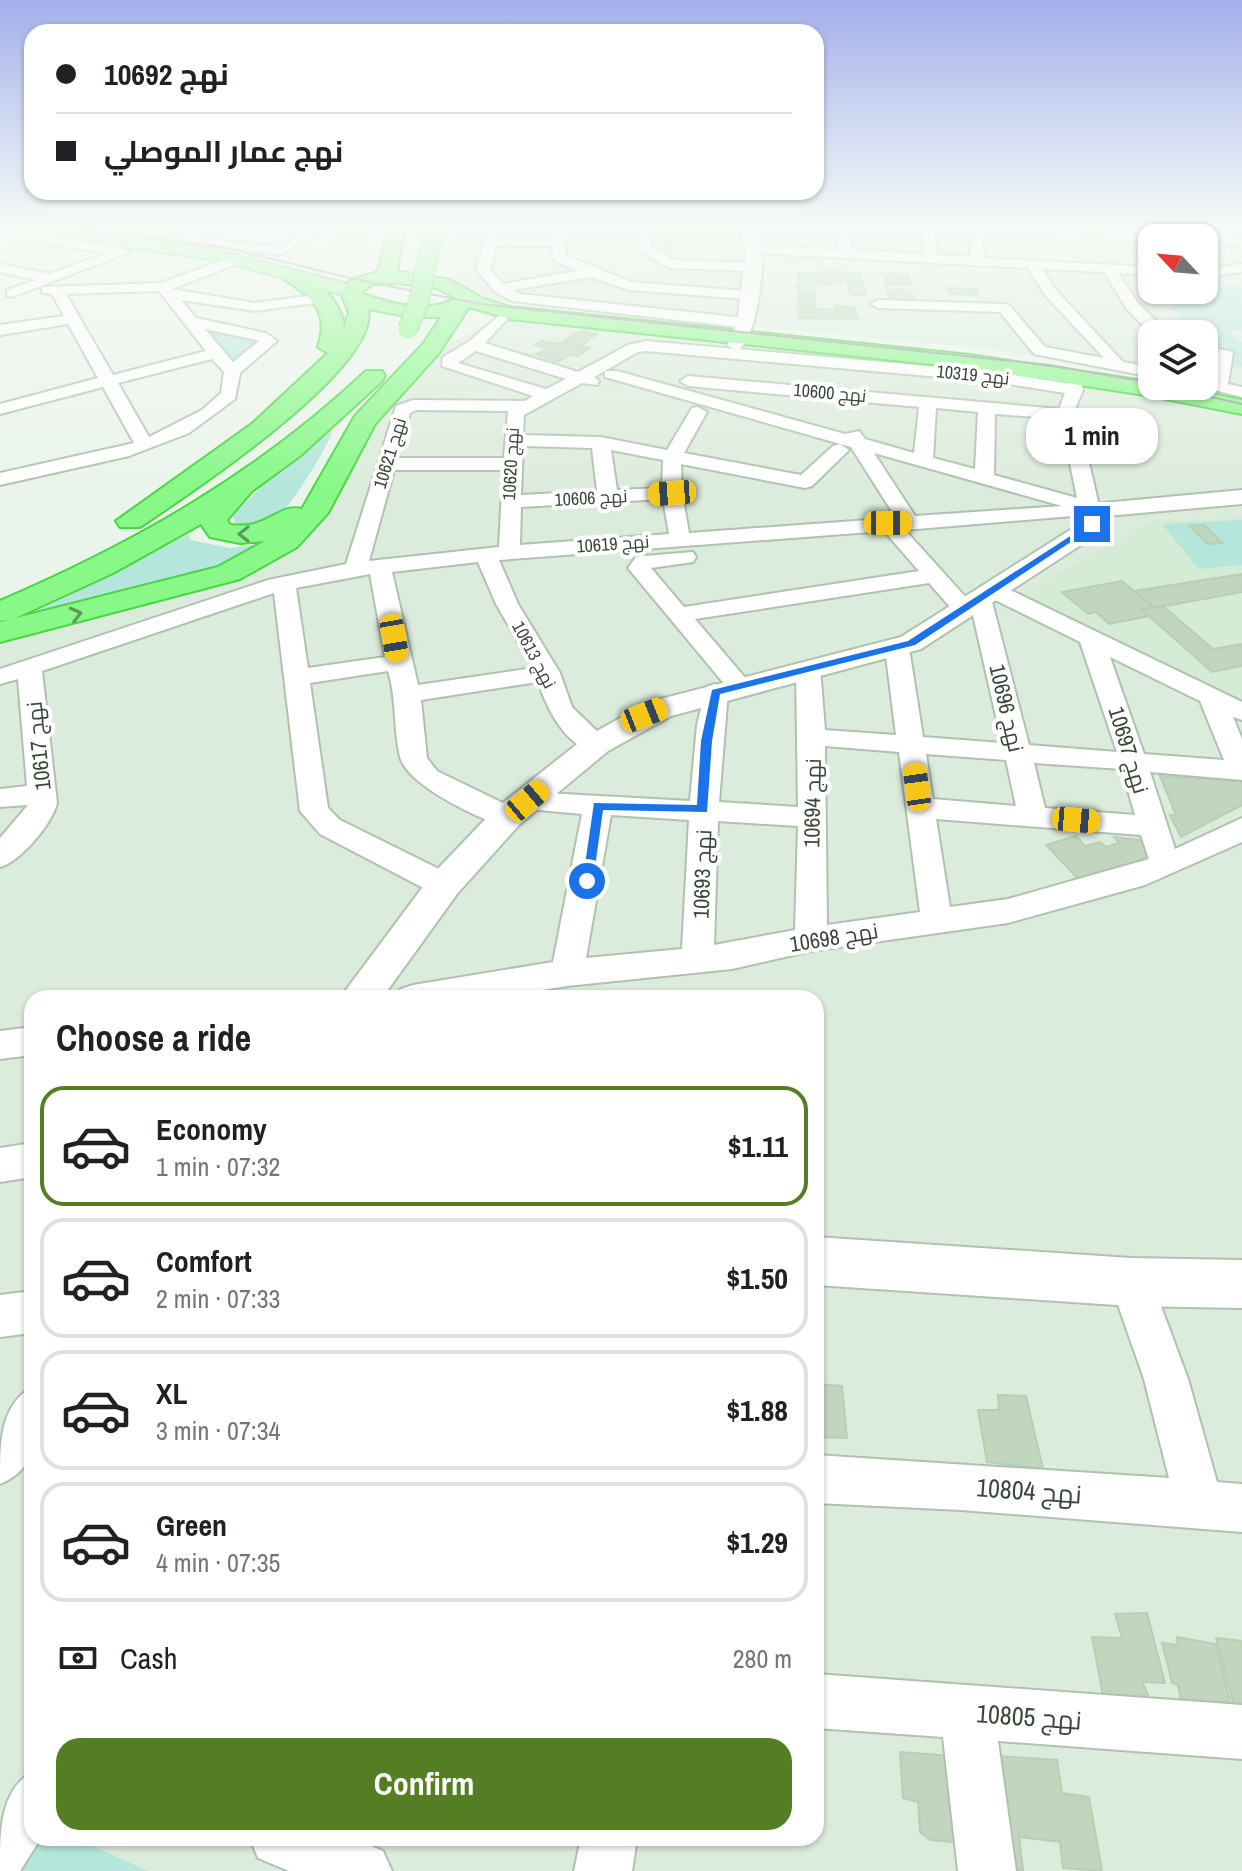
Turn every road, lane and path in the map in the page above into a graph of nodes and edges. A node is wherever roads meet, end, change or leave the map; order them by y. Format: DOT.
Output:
graph roads {
  1 [pos="69,313"];
  2 [pos="185,313"];
  3 [pos="332,313"];
  4 [pos="358,313"];
  5 [pos="403,313"];
  6 [pos="412,313"];
  7 [pos="419,313"];
  8 [pos="431,313"];
  9 [pos="506,313"];
  10 [pos="513,313"];
  11 [pos="605,313"];
  12 [pos="744,313"];
  13 [pos="1015,313"];
  14 [pos="1062,313"];
  15 [pos="502,317"];
  16 [pos="73,319"];
  17 [pos="419,321"];
  18 [pos="193,322"];
  19 [pos="0,330"];
  20 [pos="740,335"];
  21 [pos="474,345"];
  22 [pos="431,348"];
  23 [pos="1225,352"];
  24 [pos="216,353"];
  25 [pos="854,364"];
  26 [pos="1118,366"];
  27 [pos="1138,370"];
  28 [pos="1218,370"];
  29 [pos="232,371"];
  30 [pos="943,372"];
  31 [pos="611,374"];
  32 [pos="584,375"];
  33 [pos="109,382"];
  34 [pos="1075,386"];
  35 [pos="1218,386"];
  36 [pos="1242,392"];
  37 [pos="547,395"];
  38 [pos="297,396"];
  39 [pos="934,401"];
  40 [pos="526,406"];
  41 [pos="987,406"];
  42 [pos="1242,407"];
  43 [pos="0,409"];
  44 [pos="845,409"];
  45 [pos="698,412"];
  46 [pos="1242,414"];
  47 [pos="1071,415"];
  48 [pos="514,440"];
  49 [pos="601,443"];
  50 [pos="144,444"];
  51 [pos="855,450"];
  52 [pos="672,457"];
  53 [pos="923,461"];
  54 [pos="387,464"];
  55 [pos="514,464"];
  56 [pos="0,479"];
  57 [pos="250,479"];
  58 [pos="984,479"];
  59 [pos="672,493"];
  60 [pos="608,497"];
  61 [pos="1242,497"];
  62 [pos="509,502"];
  63 [pos="1090,509"];
  64 [pos="898,527"];
  65 [pos="680,538"];
  66 [pos="497,553"];
  67 [pos="368,567"];
  68 [pos="933,576"];
  69 [pos="284,583"];
  70 [pos="3,600"];
  71 [pos="980,600"];
  72 [pos="678,615"];
  73 [pos="0,632"];
  74 [pos="1090,637"];
  75 [pos="897,648"];
  76 [pos="398,662"];
  77 [pos="29,667"];
  78 [pos="808,668"];
  79 [pos="548,673"];
  80 [pos="0,677"];
  81 [pos="298,677"];
  82 [pos="728,690"];
  83 [pos="408,694"];
  84 [pos="1211,697"];
  85 [pos="1242,712"];
  86 [pos="814,737"];
  87 [pos="597,744"];
  88 [pos="911,744"];
  89 [pos="1017,751"];
  90 [pos="1132,762"];
  91 [pos="1242,770"];
  92 [pos="44,794"];
  93 [pos="0,798"];
  94 [pos="598,806"];
  95 [pos="920,808"];
  96 [pos="517,809"];
  97 [pos="703,810"];
  98 [pos="810,817"];
  99 [pos="1033,817"];
  100 [pos="1153,826"];
  101 [pos="1242,828"];
  102 [pos="0,857"];
  103 [pos="1165,864"];
  104 [pos="444,885"];
  105 [pos="937,922"];
  106 [pos="811,939"];
  107 [pos="697,960"];
  108 [pos="567,973"];
  109 [pos="366,990"];
  110 [pos="462,990"];
  111 [pos="24,1042"];
  112 [pos="0,1045"];
  113 [pos="24,1161"];
  114 [pos="0,1165"];
  115 [pos="824,1262"];
  116 [pos="1131,1282"];
  117 [pos="1242,1284"];
  118 [pos="24,1313"];
  119 [pos="0,1316"];
  120 [pos="24,1424"];
  121 [pos="0,1456"];
  122 [pos="824,1479"];
  123 [pos="1220,1506"];
  124 [pos="824,1702"];
  125 [pos="967,1712"];
  126 [pos="1242,1732"];
  127 [pos="24,1813"];
  128 [pos="298,1846"];
  129 [pos="608,1846"];
  130 [pos="0,1851"];
  131 [pos="359,1870"];
  132 [pos="603,1871"];
  133 [pos="987,1871"];
  1 -- 16 [label="street"];
  2 -- 18 [label="street"];
  3 -- 38 [label="highway"];
  4 -- 38 [label="highway"];
  5 -- 17 [label="highway"];
  6 -- 17 [label="highway"];
  7 -- 17 [label="highway, bridge"];
  8 -- 17 [label="highway"];
  9 -- 17 [label="highway"];
  10 -- 20 [label="highway"];
  11 -- 20 [label="street"];
  12 -- 20 [label="street"];
  13 -- 26 [label="street"];
  14 -- 26 [label="street"];
  15 -- 17 [label="highway"];
  15 -- 20 [label="highway"];
  15 -- 21 [label="street"];
  15 -- 22 [label="highway"];
  16 -- 19 [label="street"];
  16 -- 33 [label="street"];
  17 -- 22 [label="highway"];
  17 -- 57 [label="highway"];
  17 -- 57 [label="highway, one-way"];
  17 -- 70 [label="highway"];
  18 -- 24 [label="street"];
  18 -- 29 [label="street"];
  20 -- 34 [label="highway"];
  20 -- 42 [label="highway"];
  21 -- 32 [label="street"];
  21 -- 37 [label="street"];
  73 -- 22 [label="highway, one-way"];
  23 -- 28 [label="street"];
  24 -- 29 [label="street"];
  24 -- 33 [label="street"];
  25 -- 30 [label="street, نهج 10319"];
  25 -- 32 [label="street, نهج 10319"];
  25 -- 44 [label="street"];
  26 -- 27 [label="street"];
  29 -- 50 [label="street"];
  30 -- 34 [label="street, نهج 10319"];
  30 -- 39 [label="street"];
  31 -- 32 [label="street, نهج 10600"];
  31 -- 44 [label="street, نهج 10600"];
  31 -- 51 [label="street"];
  32 -- 37 [label="street, نهج 10620"];
  32 -- 45 [label="street"];
  33 -- 43 [label="street"];
  33 -- 50 [label="street"];
  34 -- 46 [label="highway"];
  34 -- 47 [label="street"];
  35 -- 36 [label="street"];
  37 -- 40 [label="street, نهج 10620"];
  38 -- 70 [label="highway"];
  39 -- 41 [label="street, نهج 10600"];
  39 -- 44 [label="street, نهج 10600"];
  39 -- 53 [label="street"];
  40 -- 48 [label="street, نهج 10620"];
  40 -- 54 [label="street, نهج 10621"];
  41 -- 47 [label="street, نهج 10600"];
  41 -- 58 [label="street"];
  44 -- 51 [label="street"];
  45 -- 51 [label="street"];
  45 -- 52 [label="street"];
  47 -- 63 [label="street"];
  48 -- 49 [label="street"];
  48 -- 55 [label="street, نهج 10620"];
  49 -- 52 [label="street"];
  49 -- 60 [label="street"];
  50 -- 56 [label="street"];
  51 -- 52 [label="street"];
  51 -- 53 [label="street"];
  51 -- 64 [label="street"];
  52 -- 59 [label="street"];
  53 -- 58 [label="street"];
  54 -- 55 [label="street"];
  54 -- 67 [label="street, نهج 10621"];
  55 -- 62 [label="street, نهج 10620"];
  57 -- 70 [label="highway"];
  58 -- 63 [label="street"];
  59 -- 60 [label="street, نهج 10606"];
  59 -- 65 [label="street"];
  60 -- 62 [label="street, نهج 10606"];
  61 -- 63 [label="street, نهج 10619"];
  62 -- 66 [label="street, نهج 10620"];
  63 -- 64 [label="street, نهج 10619"];
  63 -- 71 [label="street"];
  64 -- 65 [label="street, نهج 10619"];
  64 -- 68 [label="street"];
  64 -- 72 [label="street"];
  65 -- 66 [label="street, نهج 10619"];
  66 -- 67 [label="street, نهج 10619"];
  66 -- 79 [label="street, نهج 10613"];
  67 -- 69 [label="street, نهج 10619"];
  67 -- 76 [label="street"];
  68 -- 71 [label="street"];
  68 -- 72 [label="street"];
  69 -- 77 [label="street, نهج 10619"];
  69 -- 81 [label="street"];
  71 -- 74 [label="street"];
  71 -- 75 [label="street"];
  71 -- 89 [label="street, نهج 10696"];
  72 -- 82 [label="street"];
  74 -- 84 [label="street"];
  74 -- 90 [label="street, نهج 10697"];
  75 -- 78 [label="street"];
  75 -- 88 [label="street"];
  76 -- 81 [label="street"];
  76 -- 83 [label="street"];
  77 -- 80 [label="street, نهج 10619"];
  77 -- 92 [label="street, نهج 10617"];
  78 -- 82 [label="street"];
  78 -- 86 [label="street, نهج 10694"];
  79 -- 83 [label="street"];
  79 -- 87 [label="street, نهج 10613"];
  81 -- 104 [label="street"];
  82 -- 87 [label="street"];
  82 -- 97 [label="street, نهج 10693"];
  83 -- 96 [label="street"];
  84 -- 85 [label="street"];
  84 -- 91 [label="street"];
  86 -- 88 [label="street"];
  86 -- 98 [label="street, نهج 10694"];
  87 -- 96 [label="street"];
  88 -- 89 [label="street"];
  88 -- 95 [label="street"];
  89 -- 90 [label="street"];
  89 -- 99 [label="street, نهج 10696"];
  90 -- 91 [label="street"];
  90 -- 100 [label="street, نهج 10697"];
  92 -- 93 [label="street"];
  92 -- 102 [label="street, نهج 10617"];
  94 -- 96 [label="street"];
  94 -- 97 [label="street"];
  94 -- 108 [label="street"];
  95 -- 99 [label="street"];
  95 -- 105 [label="street"];
  96 -- 104 [label="street"];
  97 -- 98 [label="street"];
  97 -- 107 [label="street, نهج 10693"];
  98 -- 106 [label="street, نهج 10694"];
  99 -- 100 [label="street"];
  100 -- 103 [label="street, نهج 10697"];
  101 -- 103 [label="street, نهج 10698"];
  103 -- 105 [label="street, نهج 10698"];
  104 -- 109 [label="street"];
  105 -- 106 [label="street, نهج 10698"];
  106 -- 107 [label="street, نهج 10698"];
  107 -- 108 [label="street, نهج 10698"];
  108 -- 110 [label="street, نهج 10698"];
  111 -- 112 [label="street"];
  113 -- 114 [label="street"];
  115 -- 116 [label="street"];
  116 -- 117 [label="street"];
  116 -- 123 [label="street"];
  118 -- 119 [label="street"];
  120 -- 121 [label="street"];
  122 -- 123 [label="street, نهج 10804"];
  124 -- 125 [label="street, نهج 10805"];
  125 -- 126 [label="street, نهج 10805"];
  125 -- 133 [label="street"];
  127 -- 130 [label="street"];
  128 -- 131 [label="street"];
  129 -- 132 [label="street"];
}
